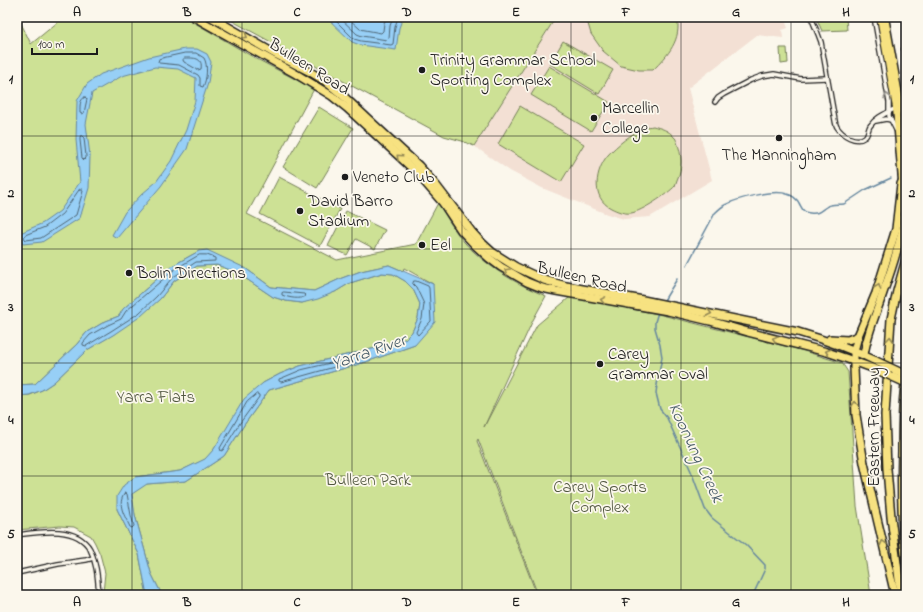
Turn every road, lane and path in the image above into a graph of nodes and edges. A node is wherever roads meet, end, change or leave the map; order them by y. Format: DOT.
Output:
graph roads {
  1 [pos="194,17"];
  2 [pos="211,17"];
  3 [pos="811,17"];
  4 [pos="874,17"];
  5 [pos="880,17"];
  6 [pos="885,17"];
  7 [pos="827,78"];
  8 [pos="715,102"];
  9 [pos="896,108"];
  10 [pos="889,112"];
  11 [pos="891,120"];
  12 [pos="875,121"];
  13 [pos="905,123"];
  14 [pos="898,132"];
  15 [pos="906,134"];
  16 [pos="900,153"];
  17 [pos="906,173"];
  18 [pos="902,184"];
  19 [pos="906,216"];
  20 [pos="906,259"];
  21 [pos="642,303"];
  22 [pos="858,336"];
  23 [pos="820,338"];
  24 [pos="854,351"];
  25 [pos="864,356"];
  26 [pos="854,361"];
  27 [pos="906,375"];
  28 [pos="906,383"];
  29 [pos="17,535"];
  30 [pos="93,558"];
  31 [pos="906,562"];
  32 [pos="17,573"];
  33 [pos="99,595"];
  34 [pos="895,595"];
  35 [pos="901,595"];
  21 -- 1 [label="highway, Bulleen Road, one-way"];
  2 -- 21 [label="highway, Bulleen Road, one-way"];
  3 -- 7 [label="street"];
  10 -- 4 [label="street, one-way"];
  5 -- 9 [label="main road"];
  6 -- 13 [label="main road"];
  7 -- 8 [label="street"];
  7 -- 12 [label="street"];
  9 -- 10 [label="street"];
  9 -- 14 [label="main road"];
  10 -- 11 [label="street"];
  10 -- 12 [label="street"];
  11 -- 12 [label="street"];
  11 -- 14 [label="street"];
  13 -- 15 [label="main road"];
  13 -- 16 [label="main road"];
  14 -- 16 [label="main road"];
  16 -- 18 [label="main road"];
  17 -- 18 [label="highway"];
  22 -- 18 [label="highway, one-way"];
  19 -- 25 [label="highway"];
  35 -- 20 [label="highway, Eastern Freeway, one-way"];
  21 -- 23 [label="highway, Bulleen Road, one-way"];
  26 -- 21 [label="highway, Bulleen Road, one-way"];
  22 -- 23 [label="highway"];
  22 -- 24 [label="highway"];
  23 -- 24 [label="highway, Bulleen Road"];
  24 -- 25 [label="highway, Bulleen Road"];
  24 -- 26 [label="highway"];
  25 -- 27 [label="highway, Bulleen Road, bridge"];
  26 -- 28 [label="highway, Bulleen Road, bridge"];
  34 -- 26 [label="highway, one-way"];
  27 -- 31 [label="highway, Eastern Freeway"];
  29 -- 30 [label="street"];
  30 -- 32 [label="street"];
  30 -- 33 [label="street"];
}
